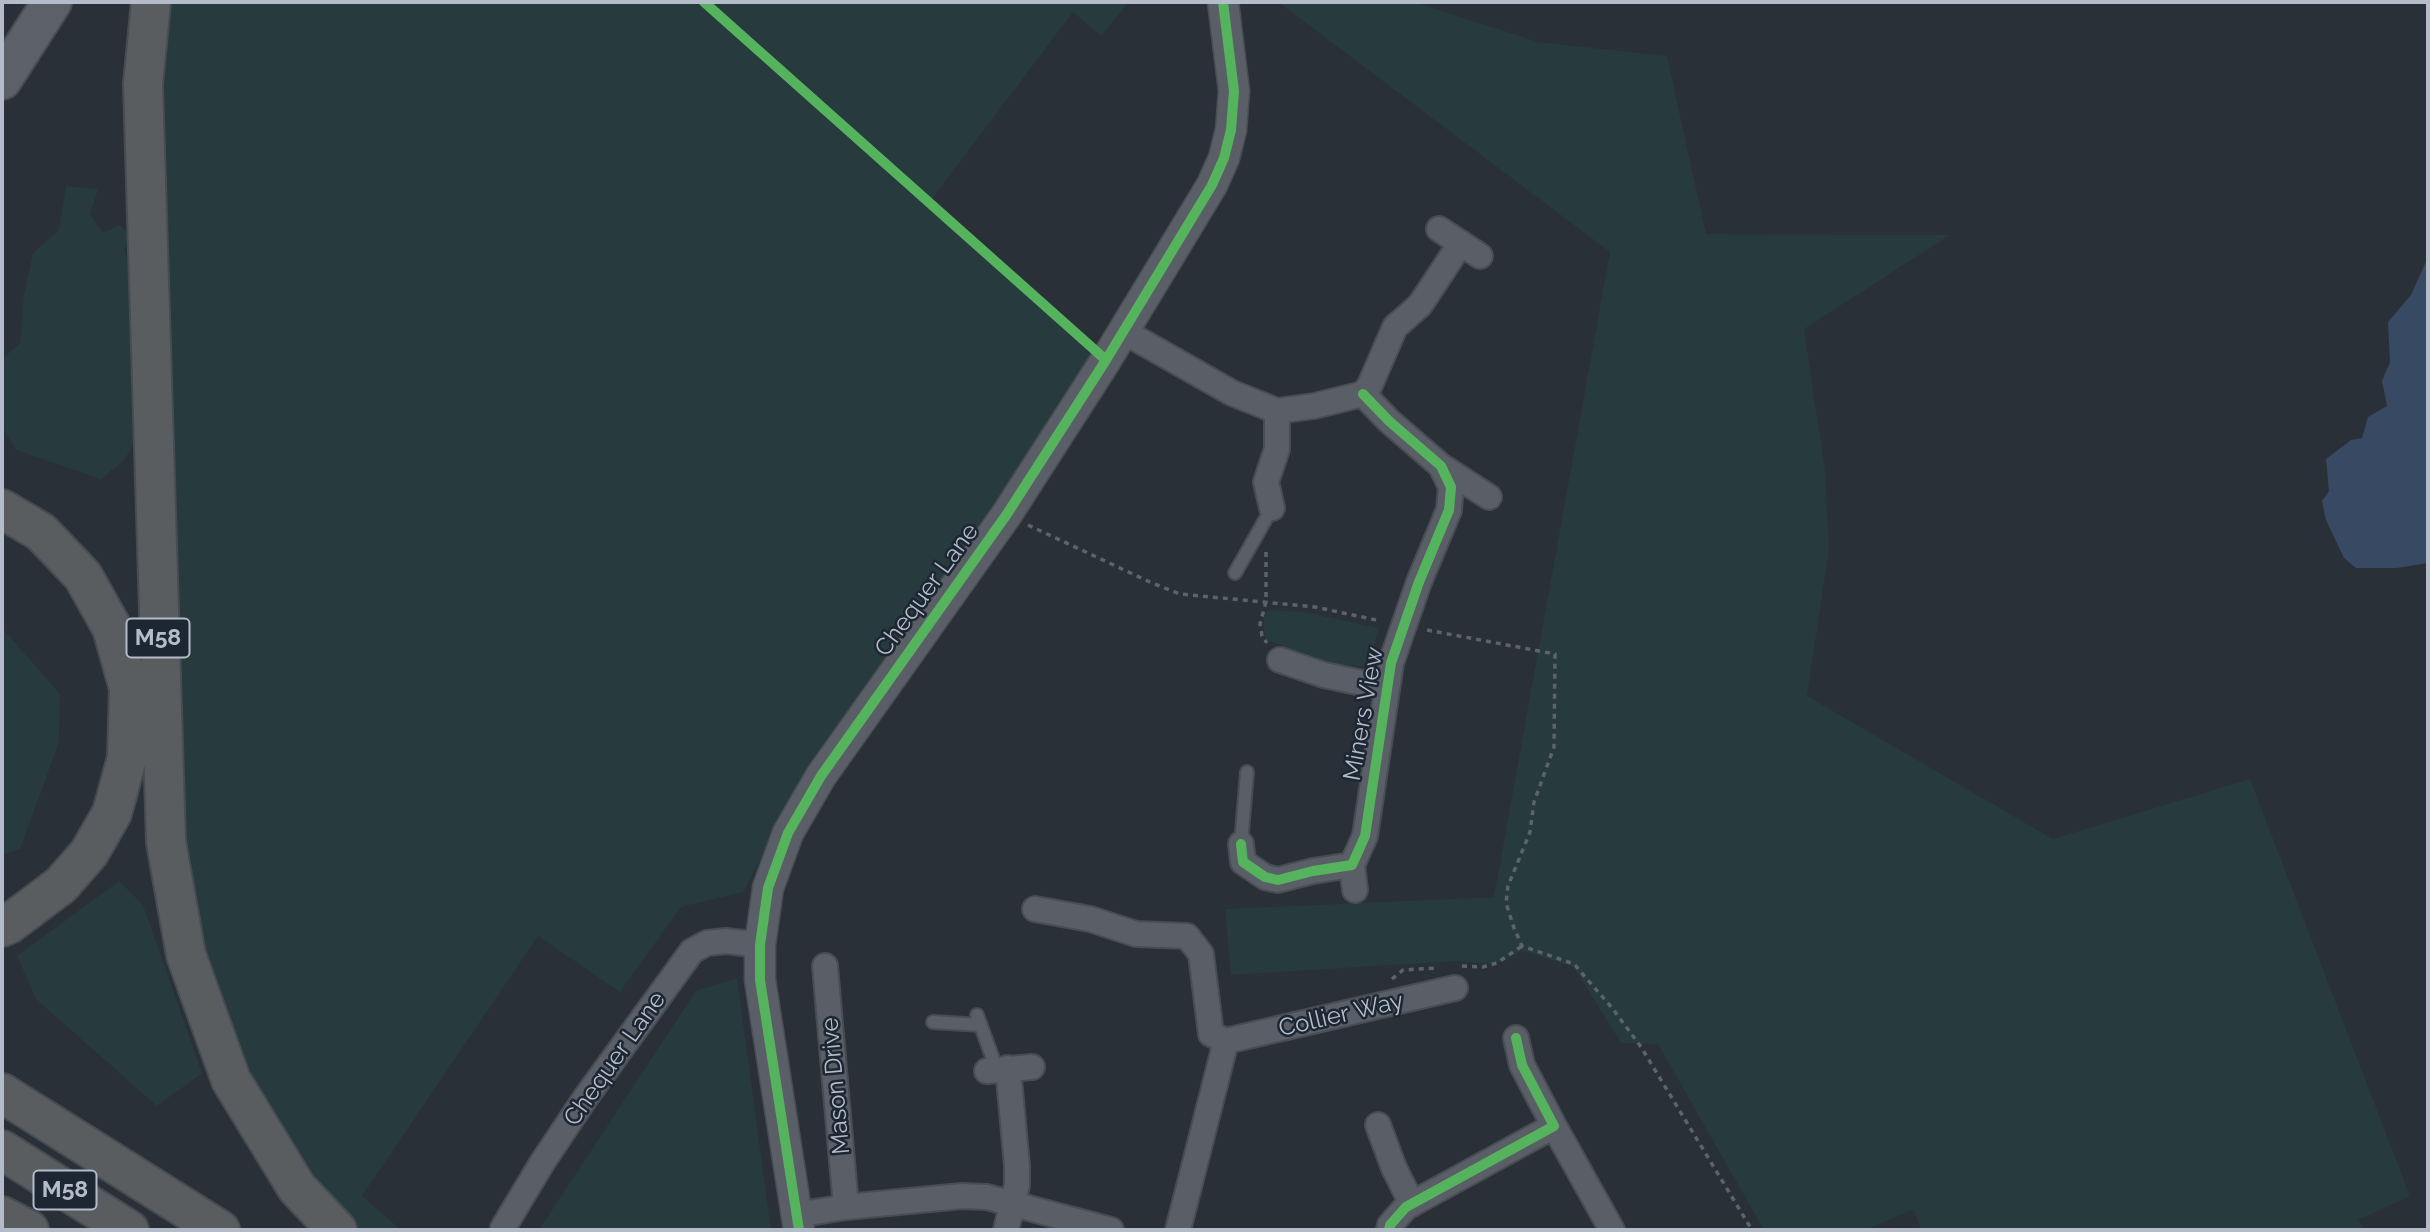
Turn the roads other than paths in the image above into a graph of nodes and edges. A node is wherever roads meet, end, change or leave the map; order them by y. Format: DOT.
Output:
graph roads {
  1 [pos="52,2"];
  2 [pos="151,2"];
  3 [pos="1223,2"];
  4 [pos="2,80"];
  5 [pos="1439,229"];
  6 [pos="1123,331"];
  7 [pos="1363,394"];
  8 [pos="1276,411"];
  9 [pos="1441,466"];
  10 [pos="1489,497"];
  11 [pos="2,509"];
  12 [pos="1270,511"];
  13 [pos="1234,573"];
  14 [pos="1280,660"];
  15 [pos="1386,688"];
  16 [pos="1247,772"];
  17 [pos="1241,844"];
  18 [pos="1352,865"];
  19 [pos="1355,890"];
  20 [pos="1035,909"];
  21 [pos="2,927"];
  22 [pos="760,945"];
  23 [pos="825,966"];
  24 [pos="1455,988"];
  25 [pos="933,1022"];
  26 [pos="1516,1038"];
  27 [pos="1226,1041"];
  28 [pos="2,1069"];
  29 [pos="1006,1069"];
  30 [pos="2,1093"];
  31 [pos="1378,1125"];
  32 [pos="1554,1126"];
  33 [pos="2,1150"];
  34 [pos="152,1187"];
  35 [pos="1012,1204"];
  36 [pos="1412,1204"];
  37 [pos="846,1206"];
  38 [pos="2,1216"];
  39 [pos="798,1223"];
  40 [pos="2,1224"];
  41 [pos="503,1228"];
  42 [pos="11,1230"];
  43 [pos="29,1230"];
  44 [pos="129,1230"];
  45 [pos="220,1230"];
  46 [pos="337,1230"];
  47 [pos="1006,1230"];
  48 [pos="1111,1230"];
  49 [pos="1178,1230"];
  50 [pos="1389,1230"];
  51 [pos="1612,1230"];
  1 -- 4 [label="main road"];
  2 -- 46 [label="highway, M58"];
  3 -- 6 [label="street, Chequer Lane"];
  5 -- 7 [label="street"];
  6 -- 8 [label="street"];
  6 -- 22 [label="street, Chequer Lane"];
  7 -- 8 [label="street"];
  7 -- 9 [label="street"];
  8 -- 12 [label="street"];
  9 -- 10 [label="street"];
  9 -- 15 [label="street, Miners View"];
  11 -- 21 [label="highway"];
  12 -- 13 [label="lane"];
  14 -- 15 [label="street, Miners View"];
  15 -- 18 [label="street, Miners View"];
  16 -- 17 [label="lane"];
  17 -- 18 [label="street"];
  18 -- 19 [label="street"];
  20 -- 27 [label="street"];
  22 -- 39 [label="street, Chequer Lane"];
  22 -- 41 [label="street, Chequer Lane"];
  23 -- 37 [label="street, Mason Drive"];
  24 -- 27 [label="street, Collier Way"];
  25 -- 29 [label="lane"];
  26 -- 32 [label="street"];
  27 -- 49 [label="street"];
  28 -- 34 [label="highway, M58"];
  29 -- 35 [label="street"];
  30 -- 34 [label="highway, M58"];
  31 -- 36 [label="street"];
  32 -- 36 [label="street"];
  32 -- 51 [label="street"];
  33 -- 44 [label="highway, M58"];
  34 -- 45 [label="highway, M58"];
  35 -- 37 [label="street"];
  35 -- 47 [label="street"];
  35 -- 48 [label="street"];
  36 -- 50 [label="street"];
  37 -- 39 [label="street"];
  38 -- 43 [label="highway"];
  40 -- 42 [label="street"];
}
